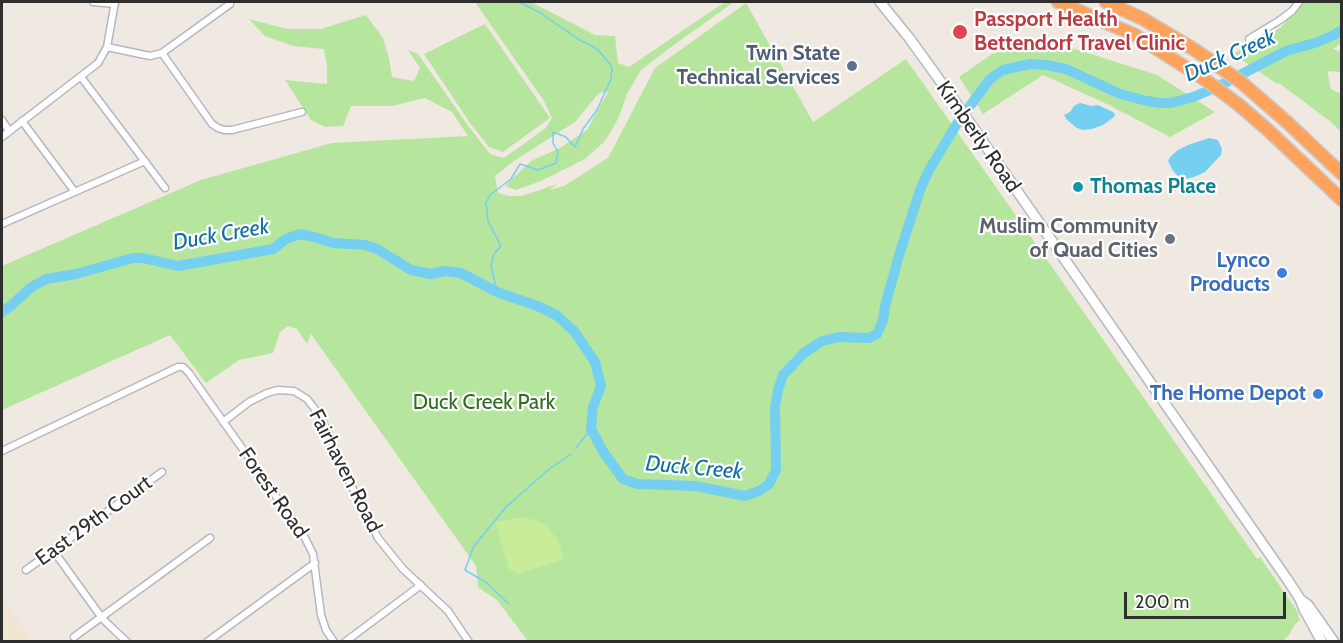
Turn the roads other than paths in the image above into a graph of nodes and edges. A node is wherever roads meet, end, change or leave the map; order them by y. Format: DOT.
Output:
graph roads {
  1 [pos="93,2"];
  2 [pos="880,2"];
  3 [pos="1058,2"];
  4 [pos="1106,2"];
  5 [pos="1299,2"];
  6 [pos="115,3"];
  7 [pos="230,4"];
  8 [pos="1249,39"];
  9 [pos="107,47"];
  10 [pos="162,53"];
  11 [pos="81,77"];
  12 [pos="302,112"];
  13 [pos="2,120"];
  14 [pos="22,121"];
  15 [pos="9,131"];
  16 [pos="2,136"];
  17 [pos="145,161"];
  18 [pos="1341,174"];
  19 [pos="1322,181"];
  20 [pos="165,188"];
  21 [pos="75,192"];
  22 [pos="1341,200"];
  23 [pos="1341,208"];
  24 [pos="2,224"];
  25 [pos="223,422"];
  26 [pos="2,451"];
  27 [pos="162,472"];
  28 [pos="210,538"];
  29 [pos="54,550"];
  30 [pos="315,563"];
  31 [pos="26,570"];
  32 [pos="421,585"];
  33 [pos="1300,599"];
  34 [pos="102,618"];
  35 [pos="74,638"];
  36 [pos="1334,641"];
  37 [pos="127,642"];
  38 [pos="207,642"];
  39 [pos="334,642"];
  40 [pos="345,642"];
  41 [pos="470,642"];
  42 [pos="1322,642"];
  1 -- 6 [label="street"];
  2 -- 33 [label="main road, Kimberly Road"];
  3 -- 19 [label="highway"];
  4 -- 18 [label="highway"];
  5 -- 8 [label="street"];
  6 -- 9 [label="street"];
  7 -- 10 [label="street"];
  9 -- 10 [label="street"];
  9 -- 11 [label="street"];
  10 -- 12 [label="street"];
  11 -- 14 [label="street"];
  11 -- 17 [label="street"];
  13 -- 15 [label="street"];
  14 -- 15 [label="street"];
  14 -- 21 [label="street"];
  15 -- 16 [label="street"];
  17 -- 20 [label="street"];
  17 -- 21 [label="street"];
  19 -- 22 [label="highway"];
  19 -- 23 [label="highway"];
  21 -- 24 [label="street"];
  25 -- 26 [label="street, Forest Road"];
  25 -- 30 [label="street, Forest Road"];
  25 -- 32 [label="street, Fairhaven Road"];
  27 -- 29 [label="street, East 29th Court"];
  28 -- 34 [label="street"];
  29 -- 31 [label="street, East 29th Court"];
  29 -- 34 [label="street"];
  30 -- 38 [label="street"];
  30 -- 39 [label="street, Forest Road"];
  32 -- 40 [label="street"];
  32 -- 41 [label="street, Fairhaven Road"];
  33 -- 36 [label="main road, Kimberly Road"];
  33 -- 42 [label="main road, Kimberly Road"];
  34 -- 35 [label="street"];
  34 -- 37 [label="street"];
}
